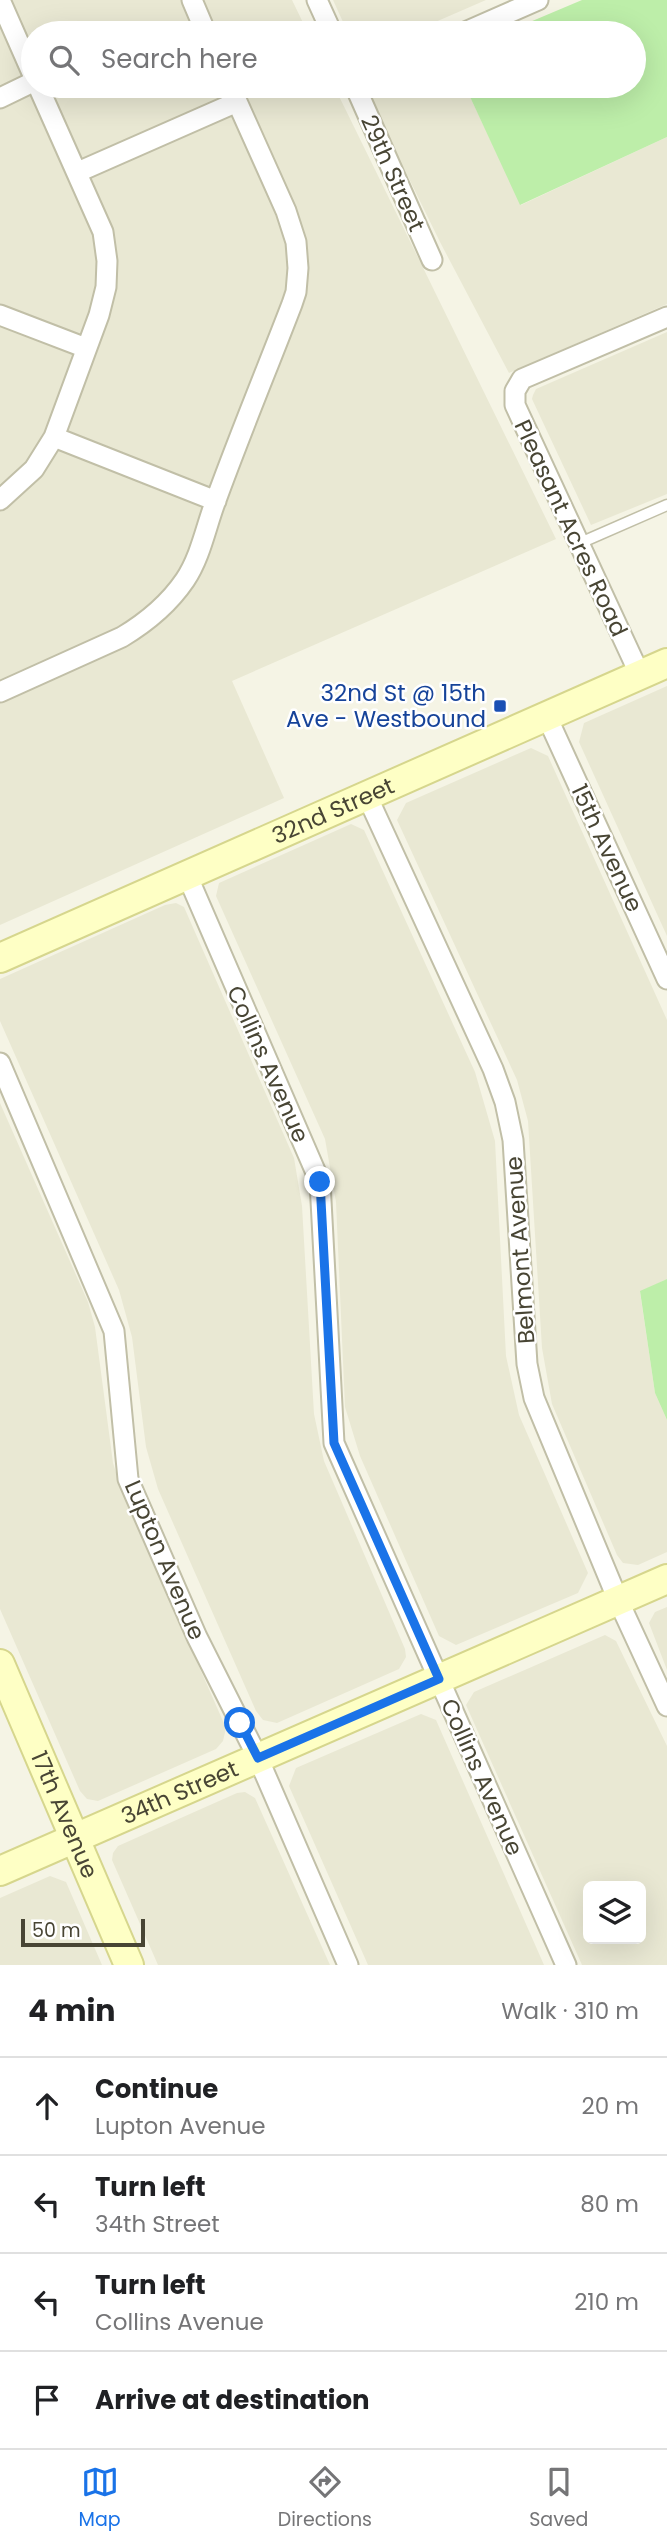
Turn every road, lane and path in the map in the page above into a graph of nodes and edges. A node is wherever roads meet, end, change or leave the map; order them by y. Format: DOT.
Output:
graph roads {
  1 [pos="0,0"];
  2 [pos="192,0"];
  3 [pos="317,0"];
  4 [pos="538,0"];
  5 [pos="201,21"];
  6 [pos="327,21"];
  7 [pos="490,21"];
  8 [pos="21,48"];
  9 [pos="21,88"];
  10 [pos="0,98"];
  11 [pos="44,98"];
  12 [pos="226,98"];
  13 [pos="236,98"];
  14 [pos="360,98"];
  15 [pos="78,172"];
  16 [pos="432,260"];
  17 [pos="0,315"];
  18 [pos="667,317"];
  19 [pos="86,348"];
  20 [pos="54,437"];
  21 [pos="0,500"];
  22 [pos="216,500"];
  23 [pos="667,505"];
  24 [pos="580,543"];
  25 [pos="667,663"];
  26 [pos="640,675"];
  27 [pos="0,692"];
  28 [pos="547,717"];
  29 [pos="367,796"];
  30 [pos="187,876"];
  31 [pos="0,958"];
  32 [pos="667,979"];
  33 [pos="0,1063"];
  34 [pos="667,1579"];
  35 [pos="618,1600"];
  36 [pos="0,1664"];
  37 [pos="439,1679"];
  38 [pos="667,1706"];
  39 [pos="258,1758"];
  40 [pos="74,1838"];
  41 [pos="0,1871"];
  42 [pos="129,1965"];
  43 [pos="348,1965"];
  44 [pos="566,1965"];
  1 -- 8 [label="street"];
  2 -- 5 [label="street"];
  3 -- 6 [label="street"];
  4 -- 7 [label="street"];
  9 -- 10 [label="street"];
  11 -- 15 [label="street"];
  12 -- 15 [label="street"];
  13 -- 22 [label="street"];
  14 -- 16 [label="street, 29th Street"];
  15 -- 19 [label="street"];
  17 -- 19 [label="street"];
  18 -- 24 [label="street, Pleasant Acres Road"];
  19 -- 20 [label="street"];
  20 -- 21 [label="street"];
  20 -- 22 [label="street"];
  22 -- 27 [label="street"];
  23 -- 24 [label="lane"];
  24 -- 26 [label="street, Pleasant Acres Road"];
  25 -- 26 [label="street, 32nd Street"];
  26 -- 28 [label="street, 32nd Street"];
  28 -- 29 [label="street, 32nd Street"];
  28 -- 32 [label="street, 15th Avenue"];
  29 -- 30 [label="street, 32nd Street"];
  29 -- 35 [label="street, Belmont Avenue"];
  30 -- 31 [label="street, 32nd Street"];
  30 -- 37 [label="street, Collins Avenue"];
  33 -- 39 [label="street, Lupton Avenue"];
  34 -- 35 [label="street, 34th Street"];
  35 -- 37 [label="street, 34th Street"];
  35 -- 38 [label="street, Belmont Avenue"];
  36 -- 40 [label="street, 17th Avenue"];
  37 -- 39 [label="street, 34th Street"];
  37 -- 44 [label="street, Collins Avenue"];
  39 -- 40 [label="street, 34th Street"];
  39 -- 43 [label="street, Lupton Avenue"];
  40 -- 41 [label="street, 34th Street"];
  40 -- 42 [label="street, 17th Avenue"];
}
